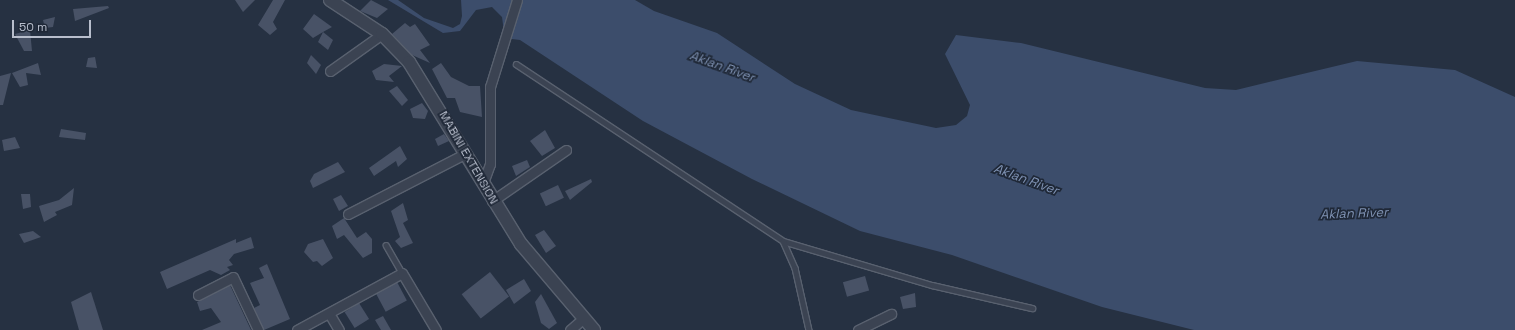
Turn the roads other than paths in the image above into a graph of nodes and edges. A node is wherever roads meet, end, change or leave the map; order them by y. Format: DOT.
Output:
graph roads {
  1 [pos="330,0"];
  2 [pos="517,0"];
  3 [pos="382,34"];
  4 [pos="516,64"];
  5 [pos="330,71"];
  6 [pos="566,150"];
  7 [pos="464,154"];
  8 [pos="483,183"];
  9 [pos="492,200"];
  10 [pos="348,214"];
  11 [pos="783,242"];
  12 [pos="386,245"];
  13 [pos="402,273"];
  14 [pos="198,295"];
  15 [pos="1032,308"];
  16 [pos="891,314"];
  17 [pos="330,315"];
  18 [pos="584,318"];
  19 [pos="258,330"];
  20 [pos="297,330"];
  21 [pos="339,330"];
  22 [pos="436,330"];
  23 [pos="570,330"];
  24 [pos="594,330"];
  25 [pos="808,330"];
  26 [pos="858,330"];
  1 -- 3 [label="street, MABINI EXTENSION"];
  2 -- 8 [label="street"];
  3 -- 5 [label="street"];
  3 -- 7 [label="street, MABINI EXTENSION"];
  4 -- 11 [label="lane"];
  6 -- 9 [label="street"];
  7 -- 8 [label="street, MABINI EXTENSION"];
  7 -- 10 [label="street"];
  8 -- 9 [label="street, MABINI EXTENSION"];
  9 -- 18 [label="street, MABINI EXTENSION"];
  11 -- 15 [label="lane"];
  11 -- 25 [label="lane"];
  12 -- 13 [label="lane"];
  13 -- 17 [label="street"];
  13 -- 22 [label="street"];
  14 -- 19 [label="street"];
  16 -- 26 [label="street"];
  17 -- 20 [label="street"];
  17 -- 21 [label="street"];
  18 -- 23 [label="street"];
  18 -- 24 [label="street, MABINI EXTENSION"];
}
